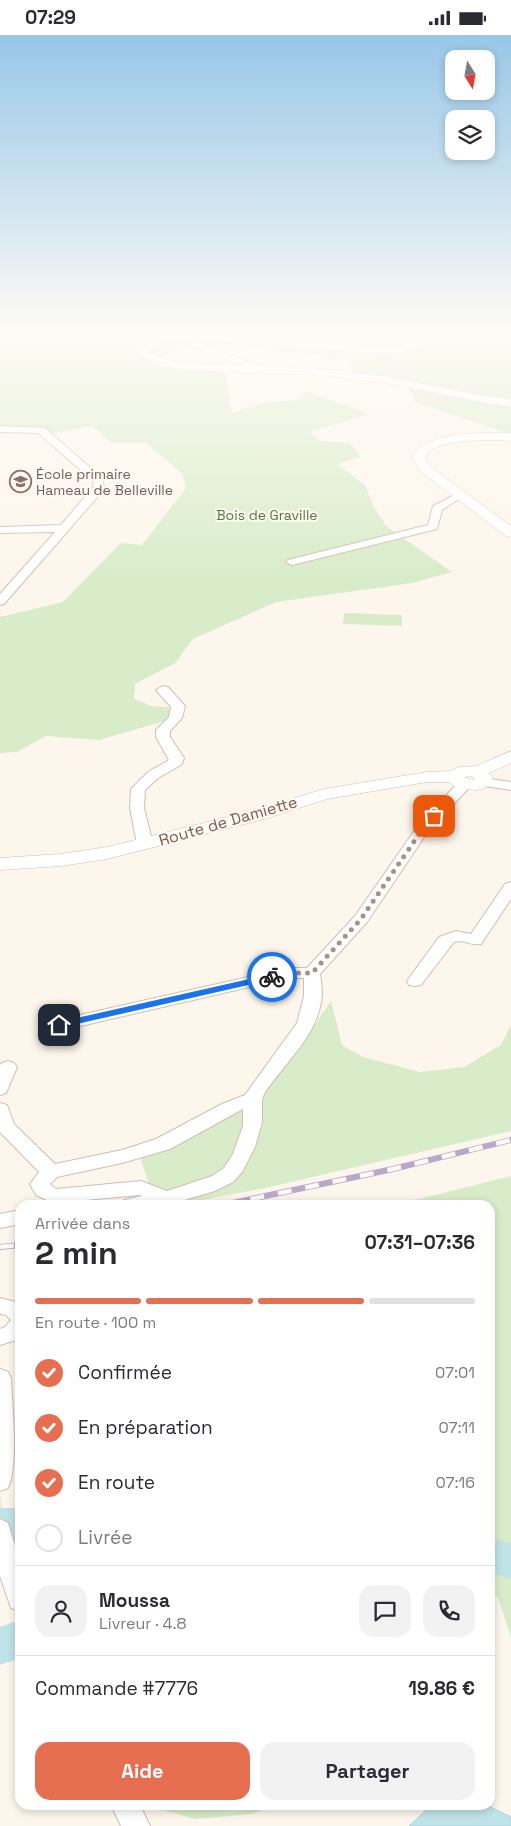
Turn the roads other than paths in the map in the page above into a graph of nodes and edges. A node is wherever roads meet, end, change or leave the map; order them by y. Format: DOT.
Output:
graph roads {
  1 [pos="0,429"];
  2 [pos="42,430"];
  3 [pos="0,433"];
  4 [pos="511,437"];
  5 [pos="460,495"];
  6 [pos="64,528"];
  7 [pos="0,530"];
  8 [pos="511,533"];
  9 [pos="292,562"];
  10 [pos="0,601"];
  11 [pos="163,690"];
  12 [pos="511,756"];
  13 [pos="480,777"];
  14 [pos="459,780"];
  15 [pos="511,786"];
  16 [pos="145,844"];
  17 [pos="0,864"];
  18 [pos="511,887"];
  19 [pos="312,973"];
  20 [pos="415,981"];
  21 [pos="59,1025"];
  22 [pos="8,1067"];
  23 [pos="0,1089"];
  24 [pos="252,1099"];
  25 [pos="0,1109"];
  26 [pos="51,1172"];
  27 [pos="164,1197"];
  28 [pos="152,1200"];
  29 [pos="15,1218"];
  30 [pos="0,1221"];
  31 [pos="0,1306"];
  32 [pos="15,1311"];
  33 [pos="15,1330"];
  34 [pos="0,1337"];
  35 [pos="0,1378"];
  36 [pos="0,1481"];
  37 [pos="1,1536"];
  38 [pos="15,1583"];
  39 [pos="128,1810"];
  40 [pos="136,1826"];
  1 -- 2 [label="street"];
  2 -- 3 [label="street"];
  2 -- 6 [label="street"];
  4 -- 5 [label="street"];
  5 -- 8 [label="street"];
  5 -- 9 [label="street"];
  6 -- 7 [label="street"];
  6 -- 10 [label="street"];
  11 -- 16 [label="street"];
  12 -- 13 [label="street"];
  13 -- 14 [label="street, Route de Damiette"];
  13 -- 15 [label="street"];
  14 -- 16 [label="street, Route de Damiette"];
  14 -- 19 [label="street"];
  16 -- 17 [label="street, Route de Damiette"];
  18 -- 20 [label="street"];
  19 -- 21 [label="street"];
  19 -- 24 [label="street"];
  22 -- 23 [label="street"];
  24 -- 26 [label="street"];
  24 -- 27 [label="street"];
  25 -- 26 [label="street"];
  26 -- 27 [label="street"];
  27 -- 28 [label="street"];
  29 -- 30 [label="street"];
  31 -- 32 [label="street"];
  33 -- 34 [label="street"];
  35 -- 36 [label="street"];
  37 -- 38 [label="street"];
  39 -- 40 [label="street"];
}
